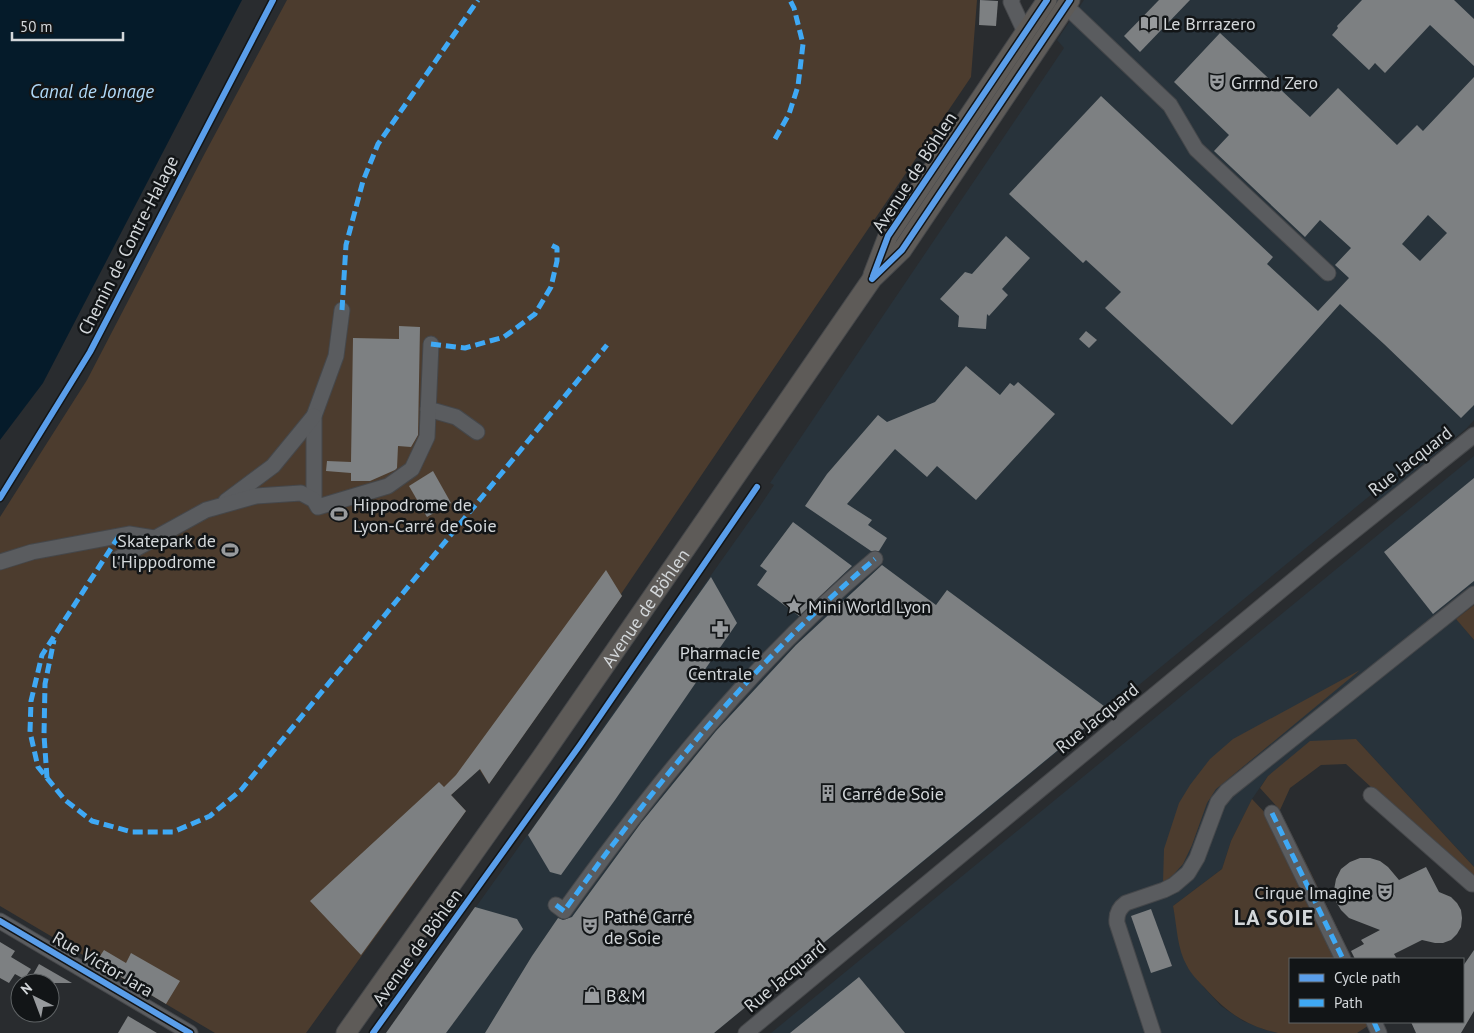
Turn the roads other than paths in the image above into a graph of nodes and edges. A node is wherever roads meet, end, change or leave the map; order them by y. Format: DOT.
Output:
graph roads {
  1 [pos="1012,0"];
  2 [pos="1047,0"];
  3 [pos="1068,3"];
  4 [pos="1026,32"];
  5 [pos="1328,273"];
  6 [pos="872,279"];
  7 [pos="342,310"];
  8 [pos="431,344"];
  9 [pos="428,409"];
  10 [pos="314,416"];
  11 [pos="478,432"];
  12 [pos="1474,435"];
  13 [pos="314,500"];
  14 [pos="219,506"];
  15 [pos="154,538"];
  16 [pos="119,558"];
  17 [pos="875,559"];
  18 [pos="0,562"];
  19 [pos="1474,594"];
  20 [pos="1371,795"];
  21 [pos="1272,813"];
  22 [pos="1474,884"];
  23 [pos="556,905"];
  24 [pos="0,921"];
  25 [pos="1343,958"];
  26 [pos="190,1033"];
  27 [pos="346,1033"];
  28 [pos="746,1033"];
  29 [pos="1153,1033"];
  1 -- 4 [label="street"];
  2 -- 4 [label="main road, Avenue de Böhlen"];
  3 -- 5 [label="street"];
  3 -- 6 [label="main road, Avenue de Böhlen"];
  4 -- 6 [label="main road, Avenue de Böhlen"];
  6 -- 27 [label="main road, Avenue de Böhlen"];
  7 -- 10 [label="street"];
  8 -- 9 [label="street"];
  9 -- 11 [label="street"];
  9 -- 13 [label="street"];
  10 -- 13 [label="street"];
  10 -- 14 [label="street"];
  12 -- 28 [label="street, Rue Jacquard"];
  13 -- 14 [label="street"];
  14 -- 15 [label="street"];
  15 -- 16 [label="street"];
  15 -- 18 [label="street"];
  17 -- 23 [label="street"];
  19 -- 29 [label="street"];
  20 -- 22 [label="street"];
  21 -- 25 [label="street"];
  24 -- 26 [label="street, Rue Victor Jara"];
}
